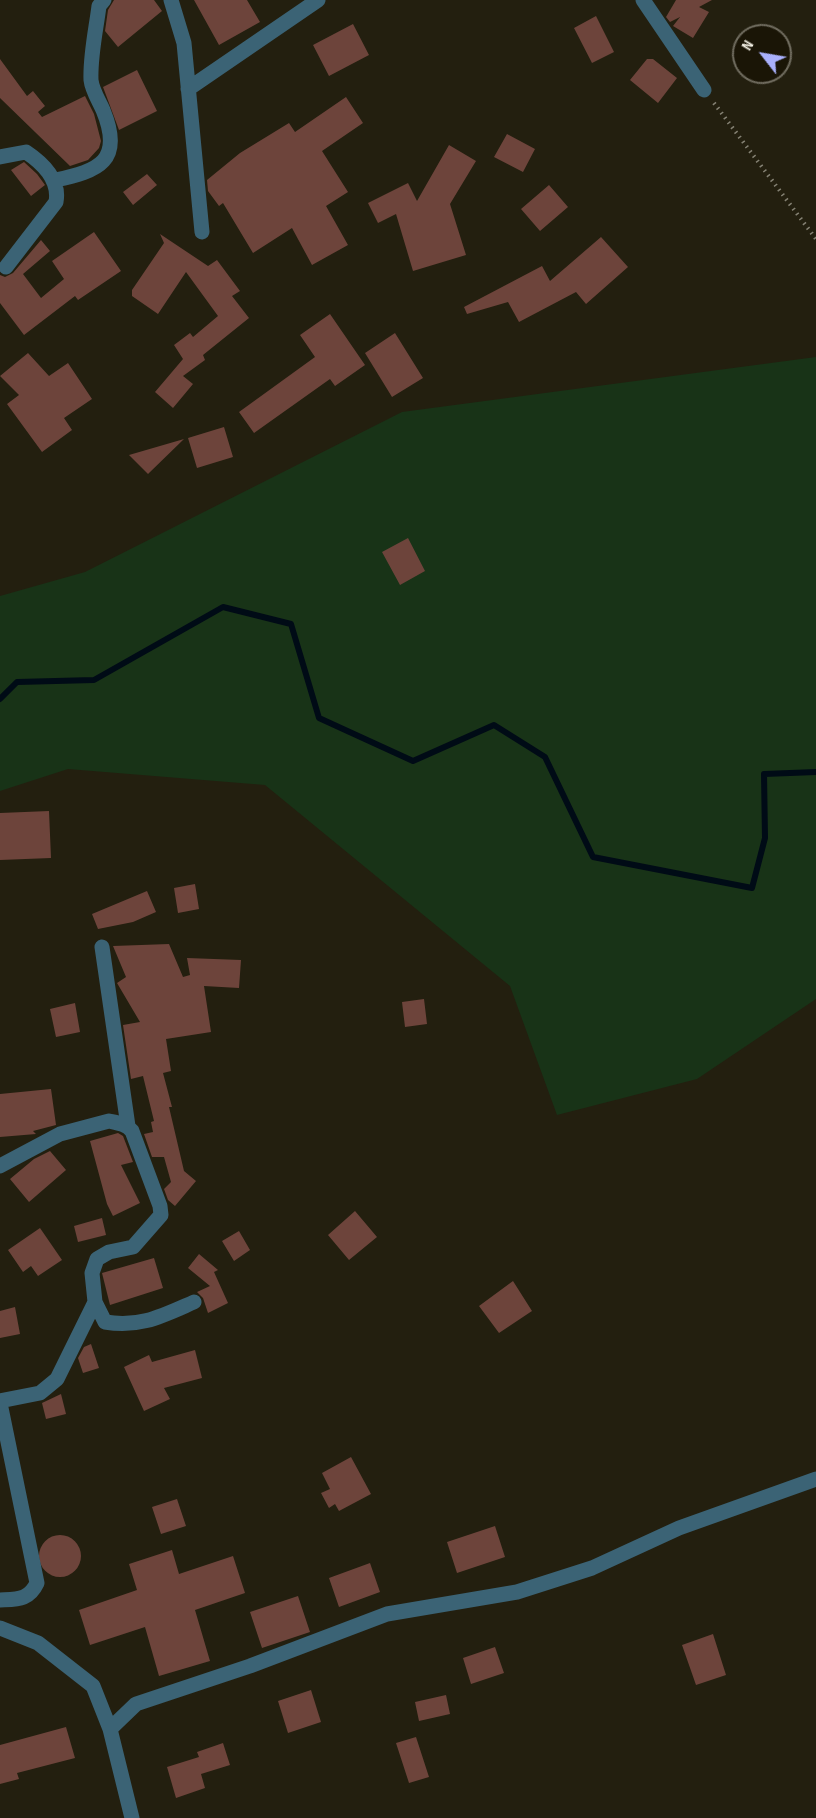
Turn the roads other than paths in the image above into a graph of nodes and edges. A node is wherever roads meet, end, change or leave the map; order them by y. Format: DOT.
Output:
graph roads {
  1 [pos="104,0"];
  2 [pos="171,0"];
  3 [pos="318,0"];
  4 [pos="643,0"];
  5 [pos="188,88"];
  6 [pos="704,90"];
  7 [pos="0,156"];
  8 [pos="55,180"];
  9 [pos="202,232"];
  10 [pos="6,267"];
  11 [pos="102,947"];
  12 [pos="128,1126"];
  13 [pos="0,1166"];
  14 [pos="95,1302"];
  15 [pos="194,1302"];
  16 [pos="0,1402"];
  17 [pos="816,1479"];
  18 [pos="0,1599"];
  19 [pos="0,1628"];
  20 [pos="111,1729"];
  21 [pos="132,1818"];
  1 -- 8 [label="street"];
  2 -- 5 [label="street"];
  3 -- 5 [label="street"];
  4 -- 6 [label="street"];
  5 -- 9 [label="street"];
  7 -- 8 [label="street"];
  8 -- 10 [label="street"];
  11 -- 12 [label="street"];
  12 -- 13 [label="street"];
  12 -- 14 [label="street"];
  14 -- 15 [label="street"];
  14 -- 16 [label="street"];
  16 -- 18 [label="street"];
  17 -- 20 [label="street"];
  19 -- 20 [label="street"];
  20 -- 21 [label="street"];
}
